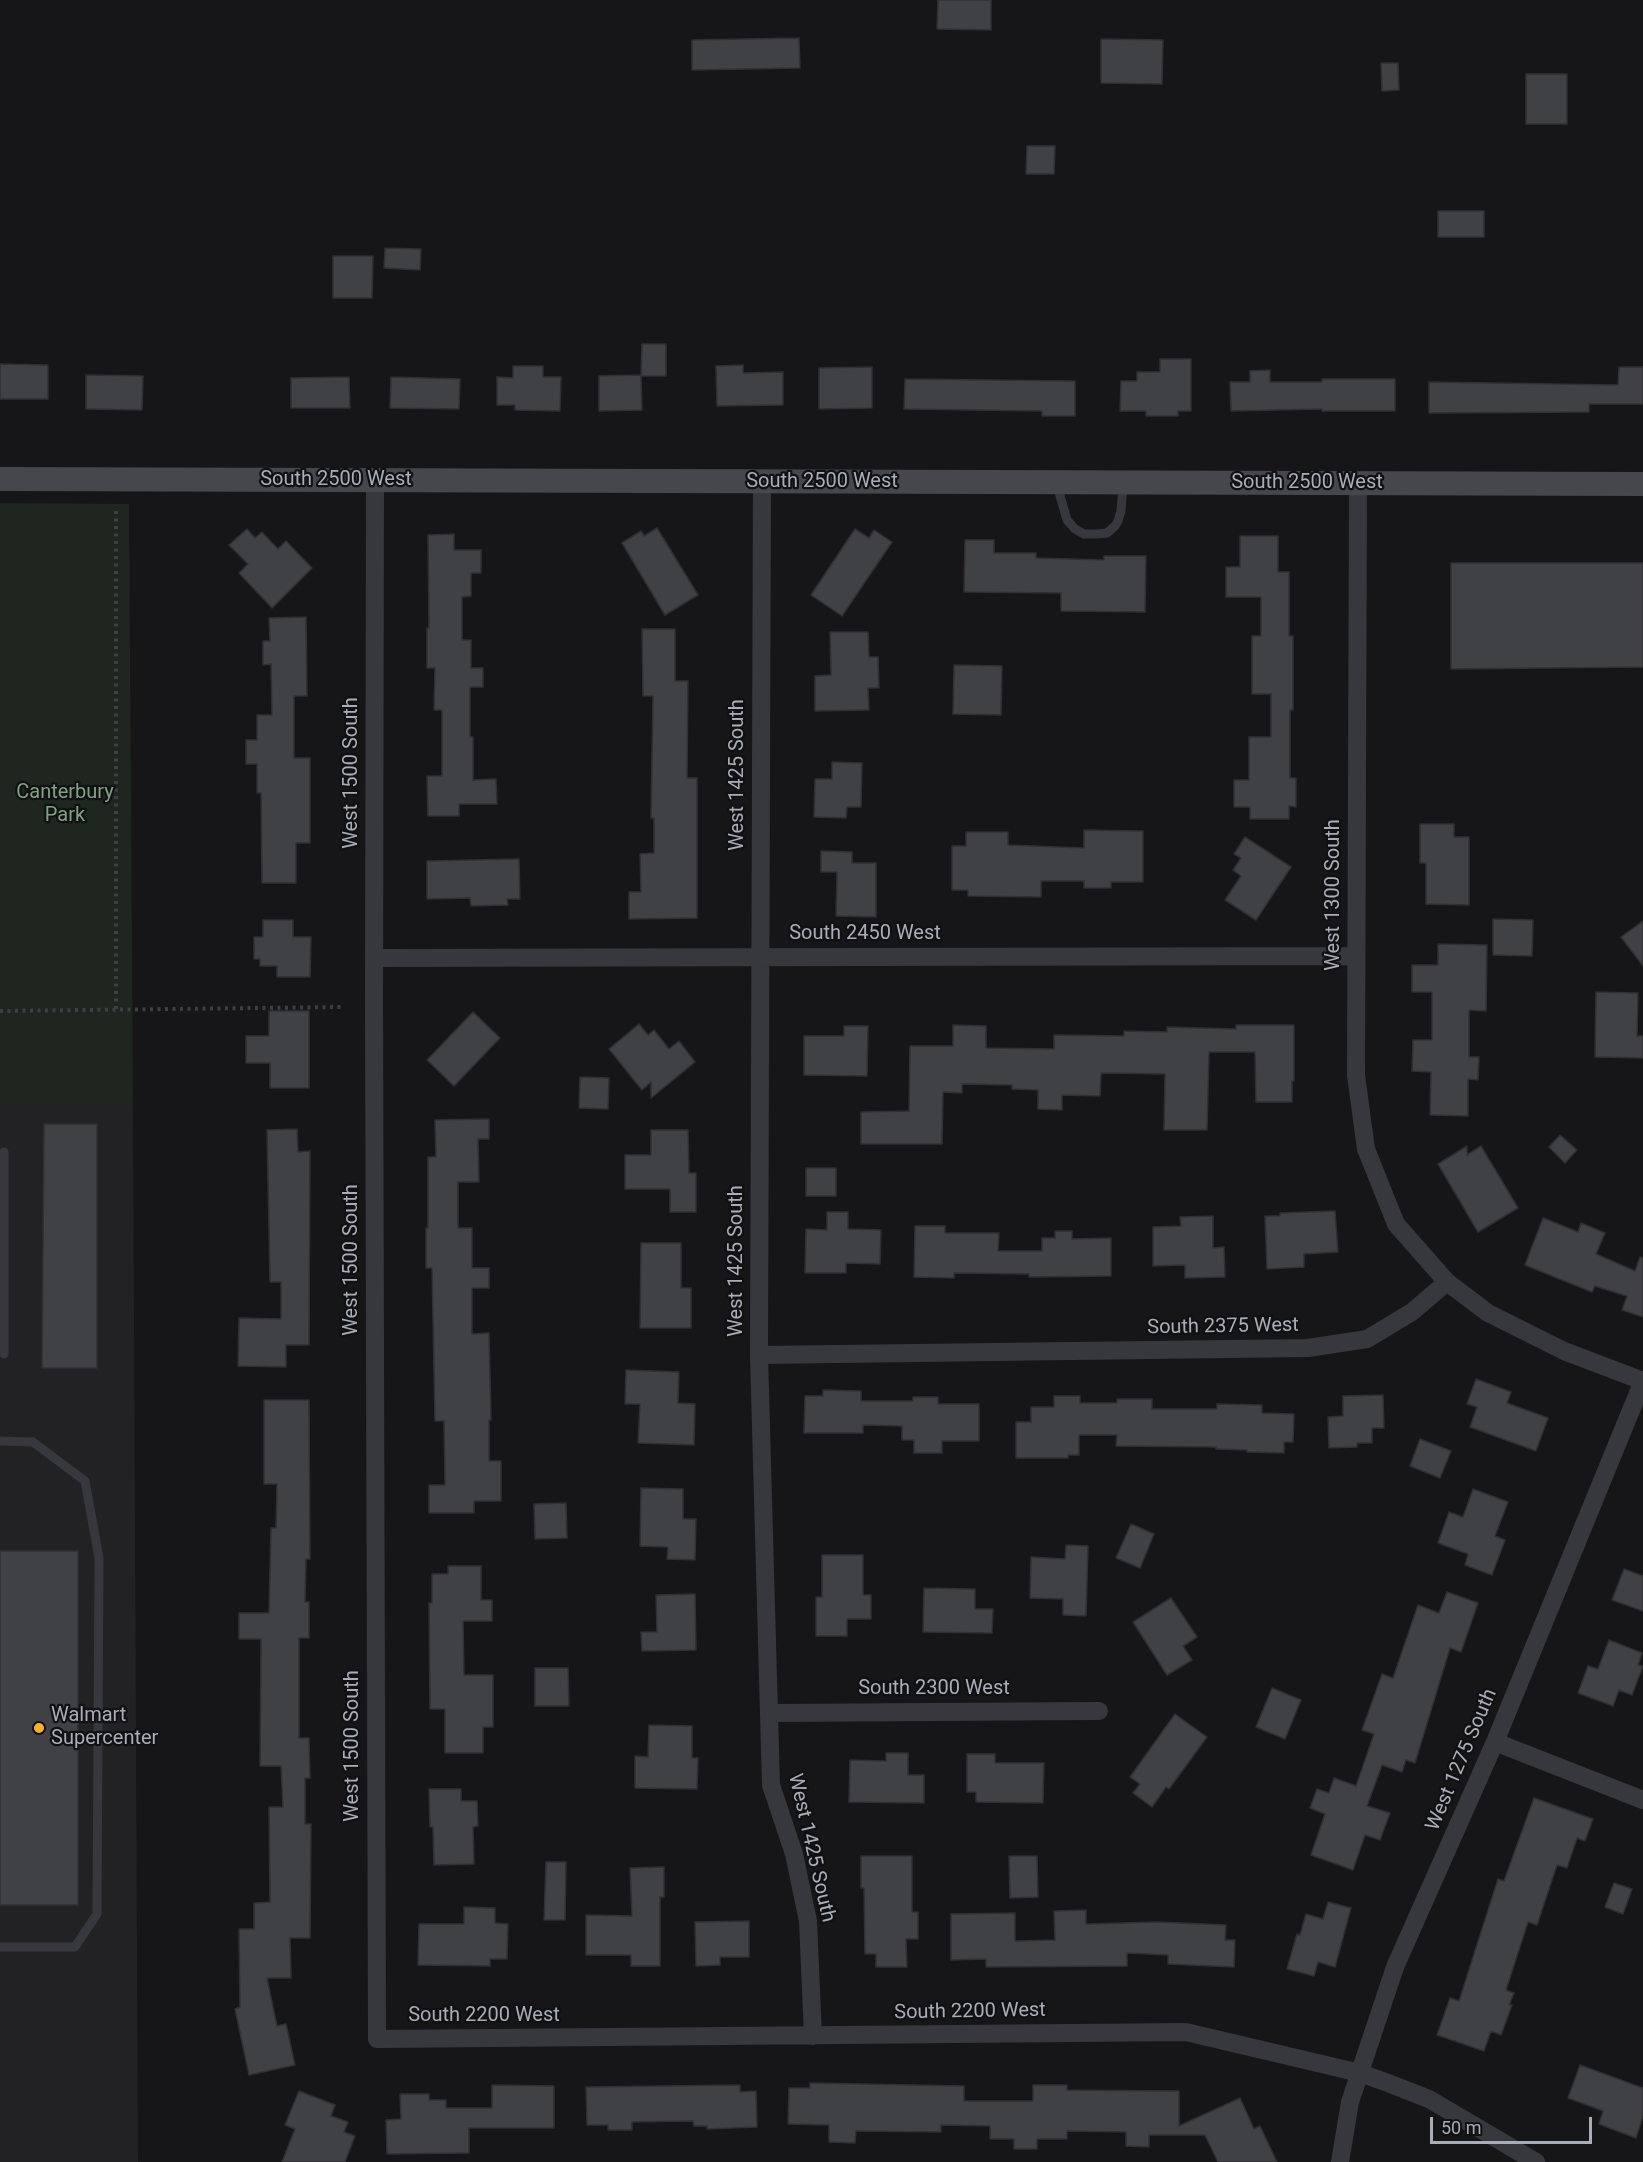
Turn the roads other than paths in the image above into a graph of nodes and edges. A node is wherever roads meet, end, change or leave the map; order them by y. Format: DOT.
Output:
graph roads {
  1 [pos="0,478"];
  2 [pos="375,480"];
  3 [pos="762,481"];
  4 [pos="1056,482"];
  5 [pos="1123,482"];
  6 [pos="1358,484"];
  7 [pos="1643,484"];
  8 [pos="1356,956"];
  9 [pos="759,957"];
  10 [pos="374,958"];
  11 [pos="4,1152"];
  12 [pos="2,1282"];
  13 [pos="1447,1282"];
  14 [pos="4,1354"];
  15 [pos="759,1355"];
  16 [pos="1643,1381"];
  17 [pos="0,1441"];
  18 [pos="1099,1711"];
  19 [pos="769,1713"];
  20 [pos="1495,1742"];
  21 [pos="1643,1800"];
  22 [pos="0,1947"];
  23 [pos="813,2036"];
  24 [pos="377,2039"];
  25 [pos="1360,2073"];
  26 [pos="1340,2162"];
  27 [pos="1536,2162"];
  1 -- 2 [label="street, South 2500 West"];
  2 -- 3 [label="street, South 2500 West"];
  2 -- 10 [label="street, West 1500 South"];
  3 -- 4 [label="street, South 2500 West"];
  3 -- 9 [label="street, West 1425 South"];
  4 -- 5 [label="street, South 2500 West"];
  4 -- 5 [label="lane"];
  5 -- 6 [label="street, South 2500 West"];
  6 -- 7 [label="street, South 2500 West"];
  6 -- 8 [label="street, West 1300 South"];
  8 -- 9 [label="street, South 2450 West"];
  8 -- 13 [label="street, West 1300 South"];
  9 -- 10 [label="street, South 2450 West"];
  9 -- 15 [label="street, West 1425 South"];
  10 -- 24 [label="street, West 1500 South"];
  11 -- 12 [label="lane"];
  12 -- 14 [label="lane"];
  13 -- 15 [label="street, South 2375 West"];
  13 -- 16 [label="street"];
  15 -- 19 [label="street, West 1425 South"];
  16 -- 20 [label="street, West 1275 South"];
  17 -- 22 [label="lane"];
  18 -- 19 [label="street, South 2300 West"];
  19 -- 23 [label="street, West 1425 South"];
  20 -- 21 [label="street"];
  20 -- 25 [label="street, West 1275 South"];
  23 -- 24 [label="street, South 2200 West"];
  23 -- 25 [label="street, South 2200 West"];
  25 -- 26 [label="street, West 1275 South"];
  25 -- 27 [label="street, South 2200 West"];
}
